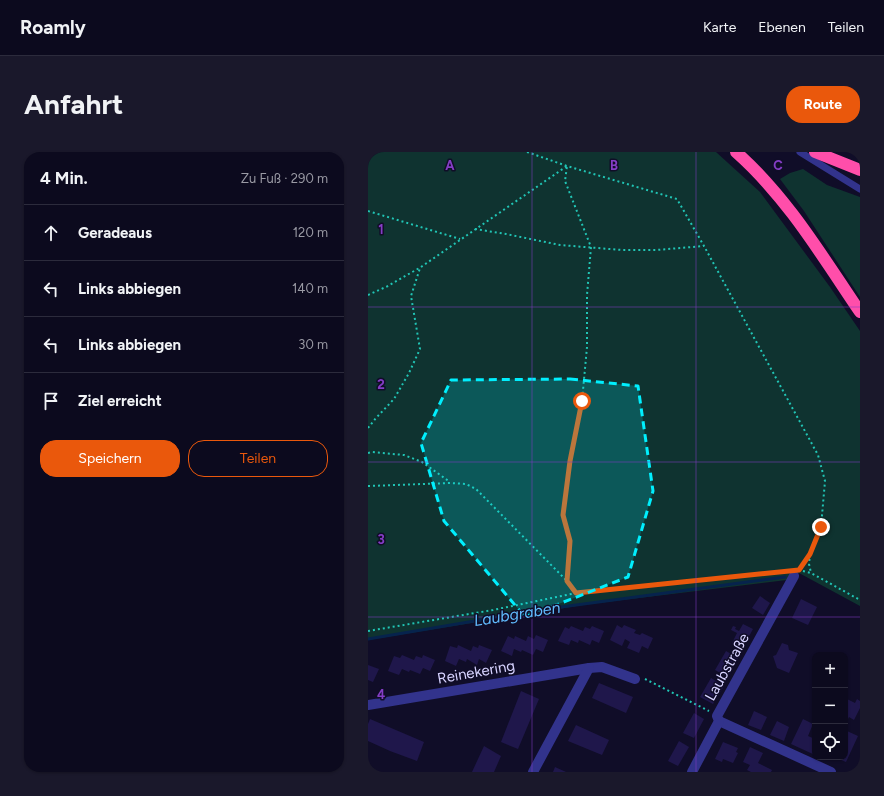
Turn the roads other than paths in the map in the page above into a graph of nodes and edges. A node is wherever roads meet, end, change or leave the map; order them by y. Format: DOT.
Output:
graph roads {
  1 [pos="736,152"];
  2 [pos="800,152"];
  3 [pos="815,152"];
  4 [pos="860,170"];
  5 [pos="860,189"];
  6 [pos="860,312"];
  7 [pos="795,572"];
  8 [pos="588,668"];
  9 [pos="635,679"];
  10 [pos="368,705"];
  11 [pos="718,718"];
  12 [pos="532,772"];
  13 [pos="692,772"];
  14 [pos="831,772"];
  1 -- 6 [label="highway"];
  2 -- 5 [label="lane"];
  3 -- 4 [label="highway"];
  7 -- 11 [label="street, Laubstraße"];
  8 -- 9 [label="street, Reinekering"];
  8 -- 10 [label="street, Reinekering"];
  8 -- 12 [label="street"];
  11 -- 13 [label="street, Laubstraße"];
  11 -- 14 [label="street"];
}
